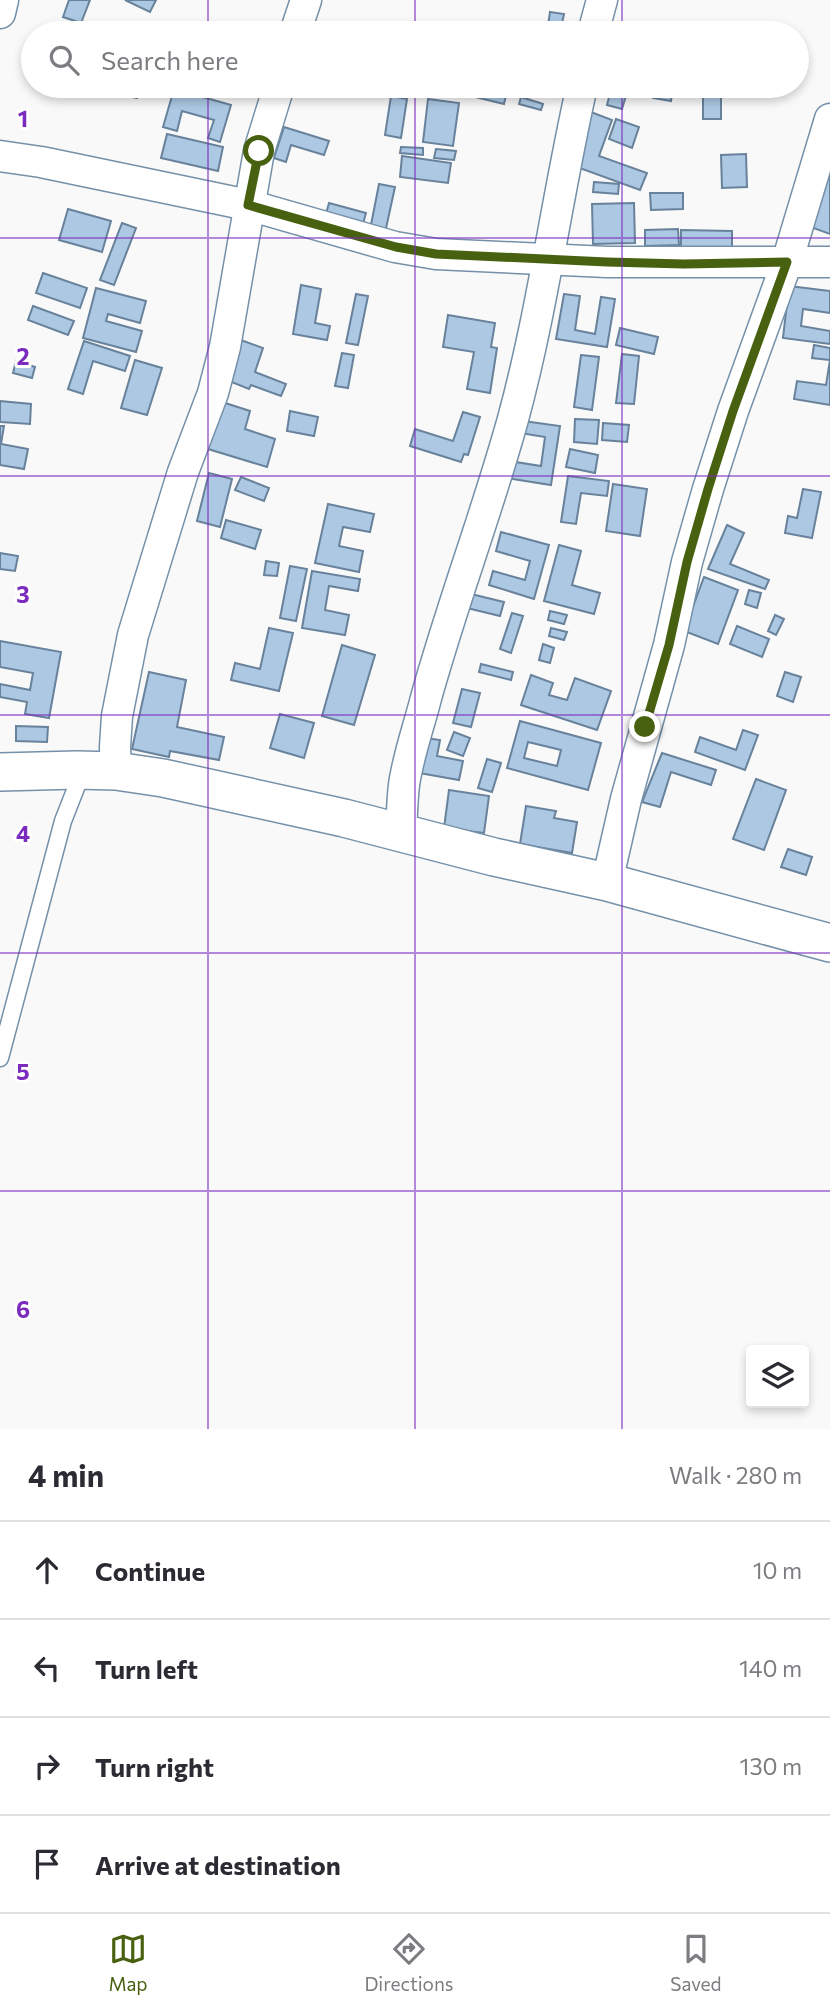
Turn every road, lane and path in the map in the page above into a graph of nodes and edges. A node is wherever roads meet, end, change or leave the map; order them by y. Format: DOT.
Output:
graph roads {
  1 [pos="3,0"];
  2 [pos="306,0"];
  3 [pos="602,0"];
  4 [pos="0,13"];
  5 [pos="299,21"];
  6 [pos="596,21"];
  7 [pos="275,98"];
  8 [pos="579,98"];
  9 [pos="830,120"];
  10 [pos="0,156"];
  11 [pos="248,205"];
  12 [pos="547,259"];
  13 [pos="787,262"];
  14 [pos="830,262"];
  15 [pos="100,771"];
  16 [pos="0,772"];
  17 [pos="401,833"];
  18 [pos="607,882"];
  19 [pos="830,943"];
  20 [pos="0,1058"];
  1 -- 4 [label="street"];
  2 -- 5 [label="street"];
  3 -- 6 [label="street"];
  7 -- 11 [label="street"];
  8 -- 12 [label="street"];
  9 -- 13 [label="street"];
  10 -- 11 [label="street"];
  11 -- 12 [label="street"];
  11 -- 15 [label="street"];
  12 -- 13 [label="street"];
  12 -- 17 [label="street"];
  13 -- 14 [label="street"];
  13 -- 18 [label="street"];
  15 -- 16 [label="street"];
  15 -- 17 [label="street"];
  15 -- 20 [label="lane"];
  17 -- 18 [label="street"];
  18 -- 19 [label="street"];
}
